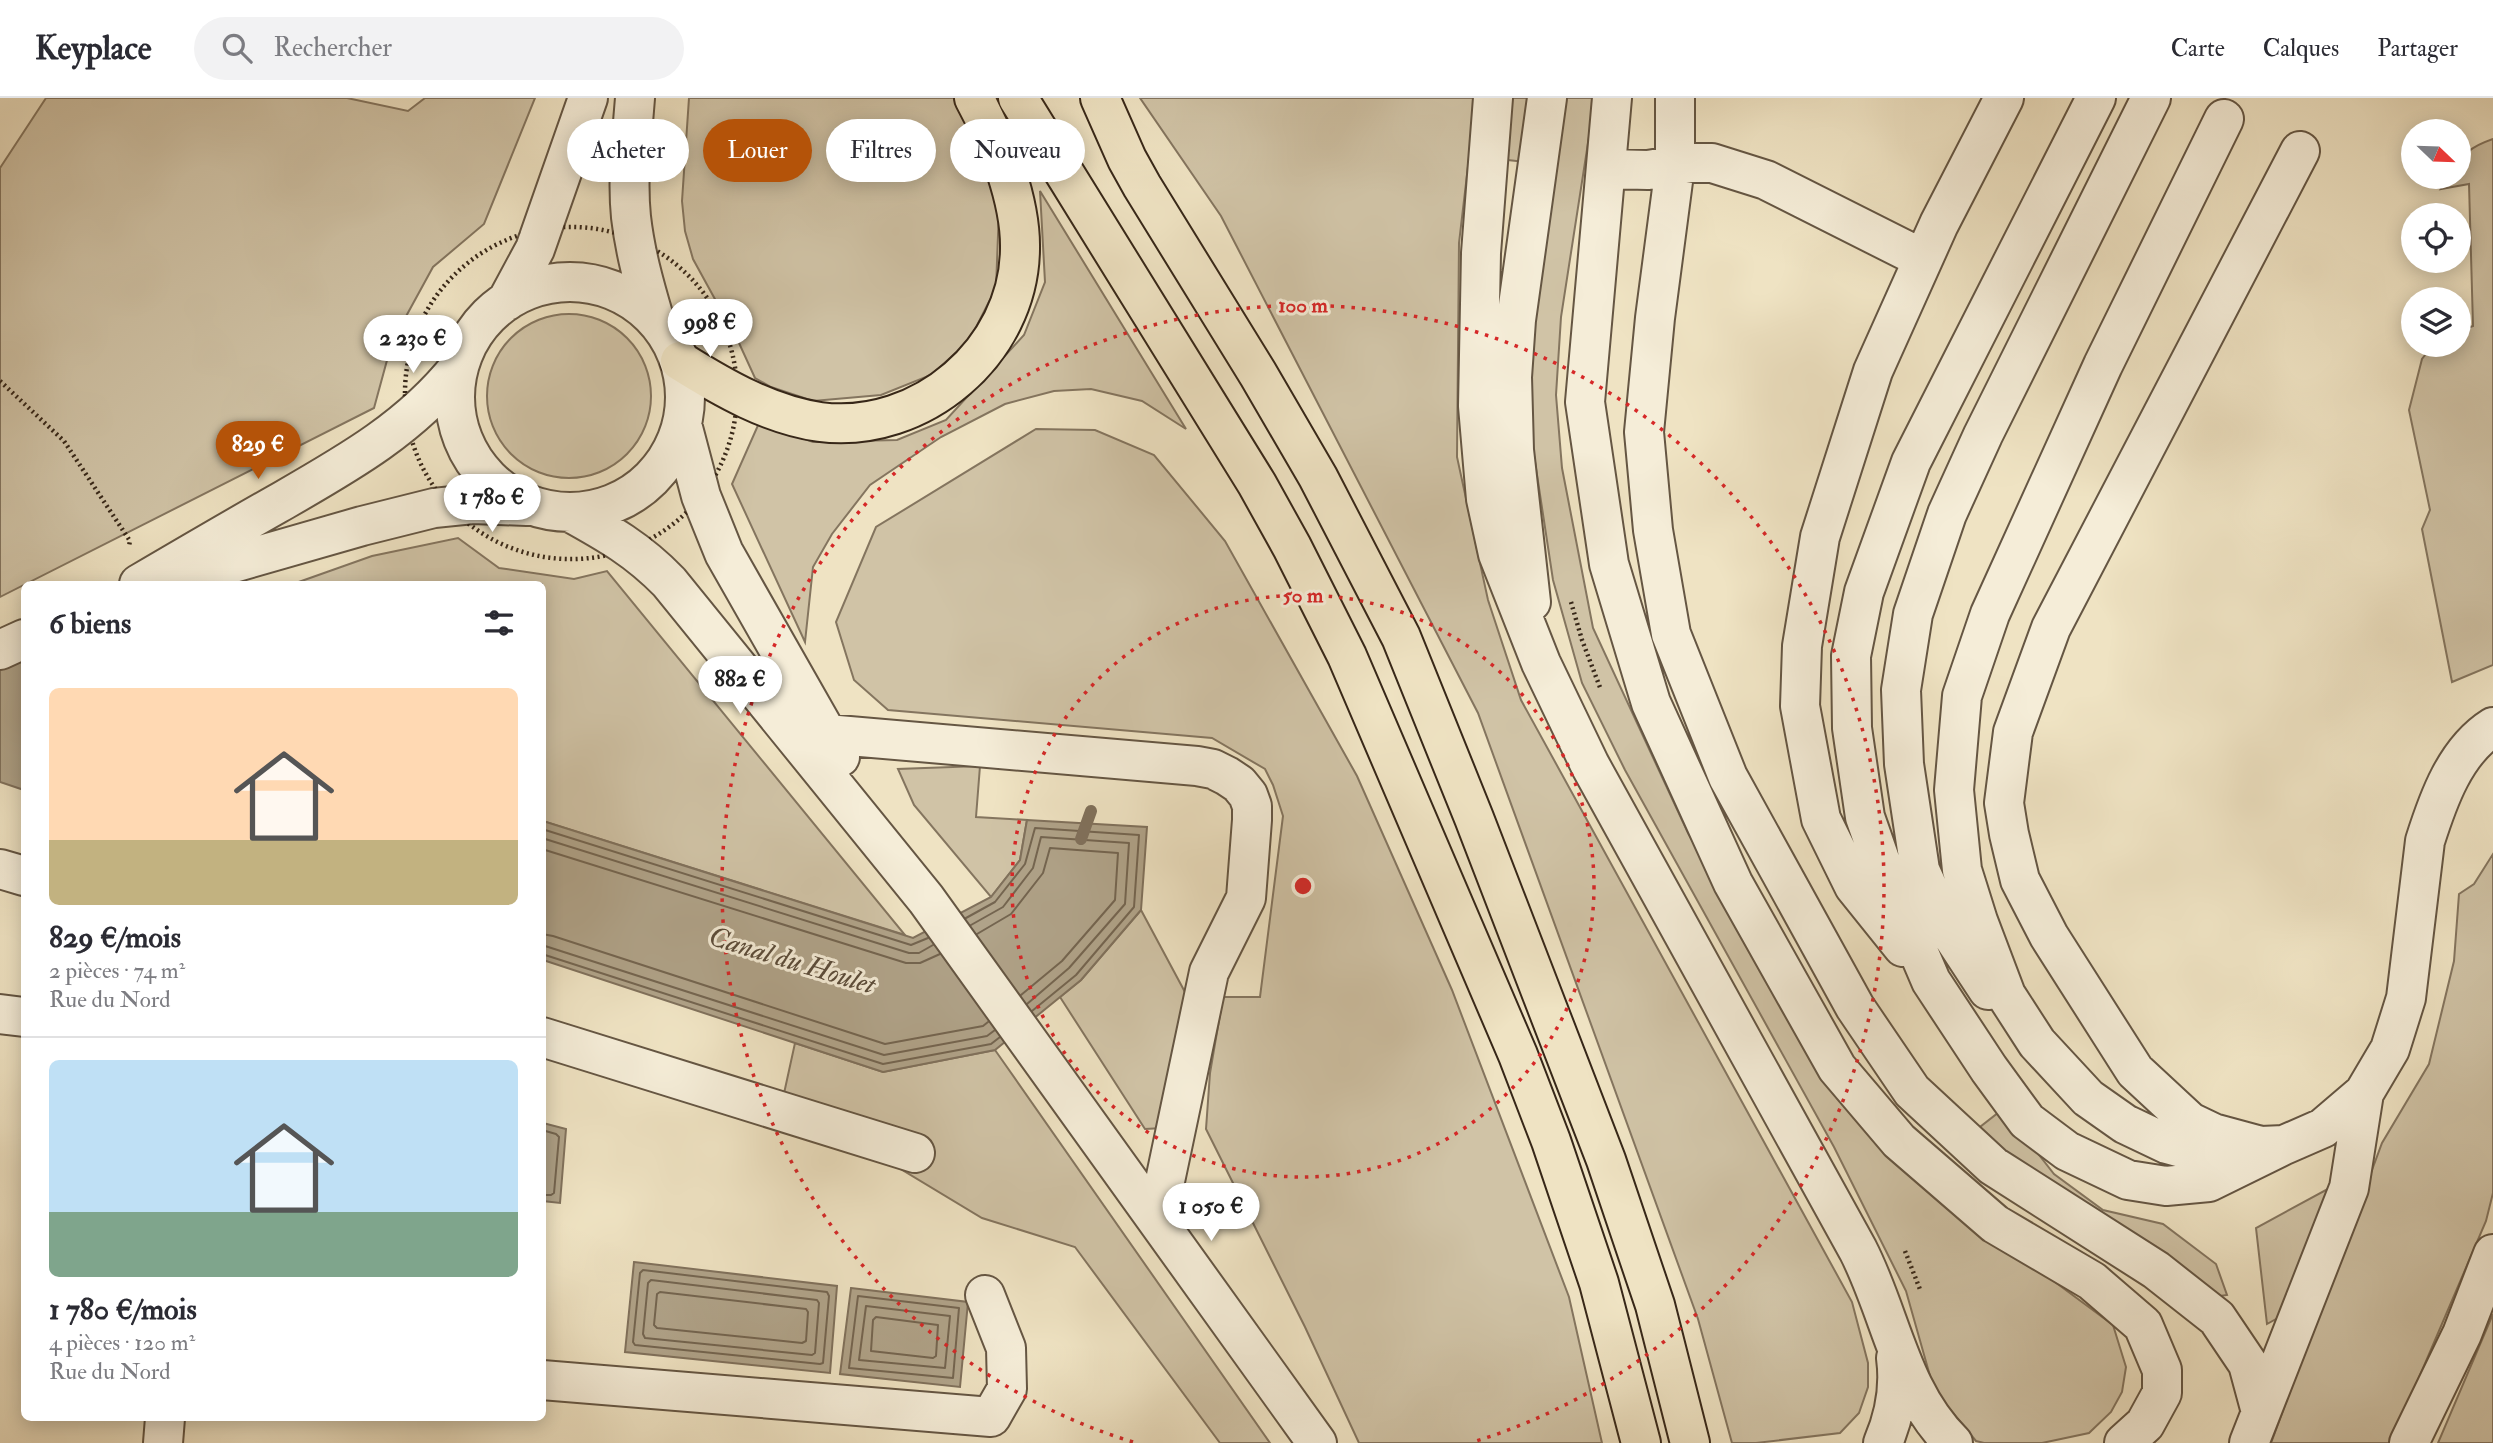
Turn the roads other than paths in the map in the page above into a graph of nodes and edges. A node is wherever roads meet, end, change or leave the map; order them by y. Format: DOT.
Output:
graph roads {
  1 [pos="588,98"];
  2 [pos="635,98"];
  3 [pos="974,98"];
  4 [pos="1018,98"];
  5 [pos="1100,98"];
  6 [pos="1493,98"];
  7 [pos="1547,98"];
  8 [pos="1612,98"];
  9 [pos="1675,98"];
  10 [pos="2004,98"];
  11 [pos="2096,98"];
  12 [pos="2151,98"];
  13 [pos="2224,119"];
  14 [pos="2300,151"];
  15 [pos="1675,166"];
  16 [pos="1606,169"];
  17 [pos="1923,259"];
  18 [pos="507,300"];
  19 [pos="654,317"];
  20 [pos="680,361"];
  21 [pos="459,367"];
  22 [pos="682,424"];
  23 [pos="551,509"];
  24 [pos="133,569"];
  25 [pos="170,581"];
  26 [pos="21,640"];
  27 [pos="0,650"];
  28 [pos="1541,663"];
  29 [pos="2493,727"];
  30 [pos="827,734"];
  31 [pos="0,869"];
  32 [pos="21,875"];
  33 [pos="926,899"];
  34 [pos="1931,981"];
  35 [pos="0,1014"];
  36 [pos="21,1017"];
  37 [pos="546,1038"];
  38 [pos="2037,1043"];
  39 [pos="2364,1093"];
  40 [pos="2284,1145"];
  41 [pos="915,1153"];
  42 [pos="1157,1219"];
  43 [pos="2493,1254"];
  44 [pos="985,1295"];
  45 [pos="1895,1345"];
  46 [pos="546,1380"];
  47 [pos="164,1421"];
  48 [pos="2255,1428"];
  49 [pos="1688,1436"];
  50 [pos="163,1443"];
  51 [pos="1317,1443"];
  52 [pos="1641,1443"];
  53 [pos="1883,1443"];
  54 [pos="1953,1443"];
  55 [pos="2124,1443"];
  56 [pos="2409,1443"];
  1 -- 18 [label="street"];
  2 -- 19 [label="street"];
  3 -- 20 [label="highway"];
  4 -- 52 [label="highway"];
  5 -- 49 [label="highway"];
  6 -- 28 [label="street"];
  7 -- 28 [label="street"];
  8 -- 16 [label="street"];
  9 -- 15 [label="street"];
  10 -- 17 [label="street"];
  11 -- 34 [label="street"];
  12 -- 38 [label="street"];
  13 -- 38 [label="street"];
  14 -- 40 [label="street"];
  15 -- 16 [label="street"];
  15 -- 17 [label="street"];
  15 -- 48 [label="street"];
  16 -- 55 [label="street"];
  17 -- 34 [label="street"];
  18 -- 19 [label="street"];
  18 -- 21 [label="street"];
  19 -- 20 [label="street"];
  20 -- 22 [label="street"];
  21 -- 23 [label="street"];
  21 -- 24 [label="street"];
  22 -- 23 [label="street"];
  22 -- 30 [label="street"];
  23 -- 25 [label="street"];
  23 -- 33 [label="street"];
  26 -- 27 [label="street"];
  28 -- 45 [label="street"];
  29 -- 39 [label="street"];
  30 -- 33 [label="street"];
  30 -- 42 [label="street"];
  31 -- 32 [label="street"];
  33 -- 42 [label="street"];
  34 -- 40 [label="street"];
  35 -- 36 [label="street"];
  37 -- 41 [label="street"];
  38 -- 40 [label="street"];
  39 -- 40 [label="street"];
  39 -- 48 [label="street"];
  42 -- 51 [label="street"];
  43 -- 56 [label="street"];
  44 -- 46 [label="street"];
  45 -- 53 [label="street"];
  45 -- 54 [label="street"];
  47 -- 50 [label="street"];
}
